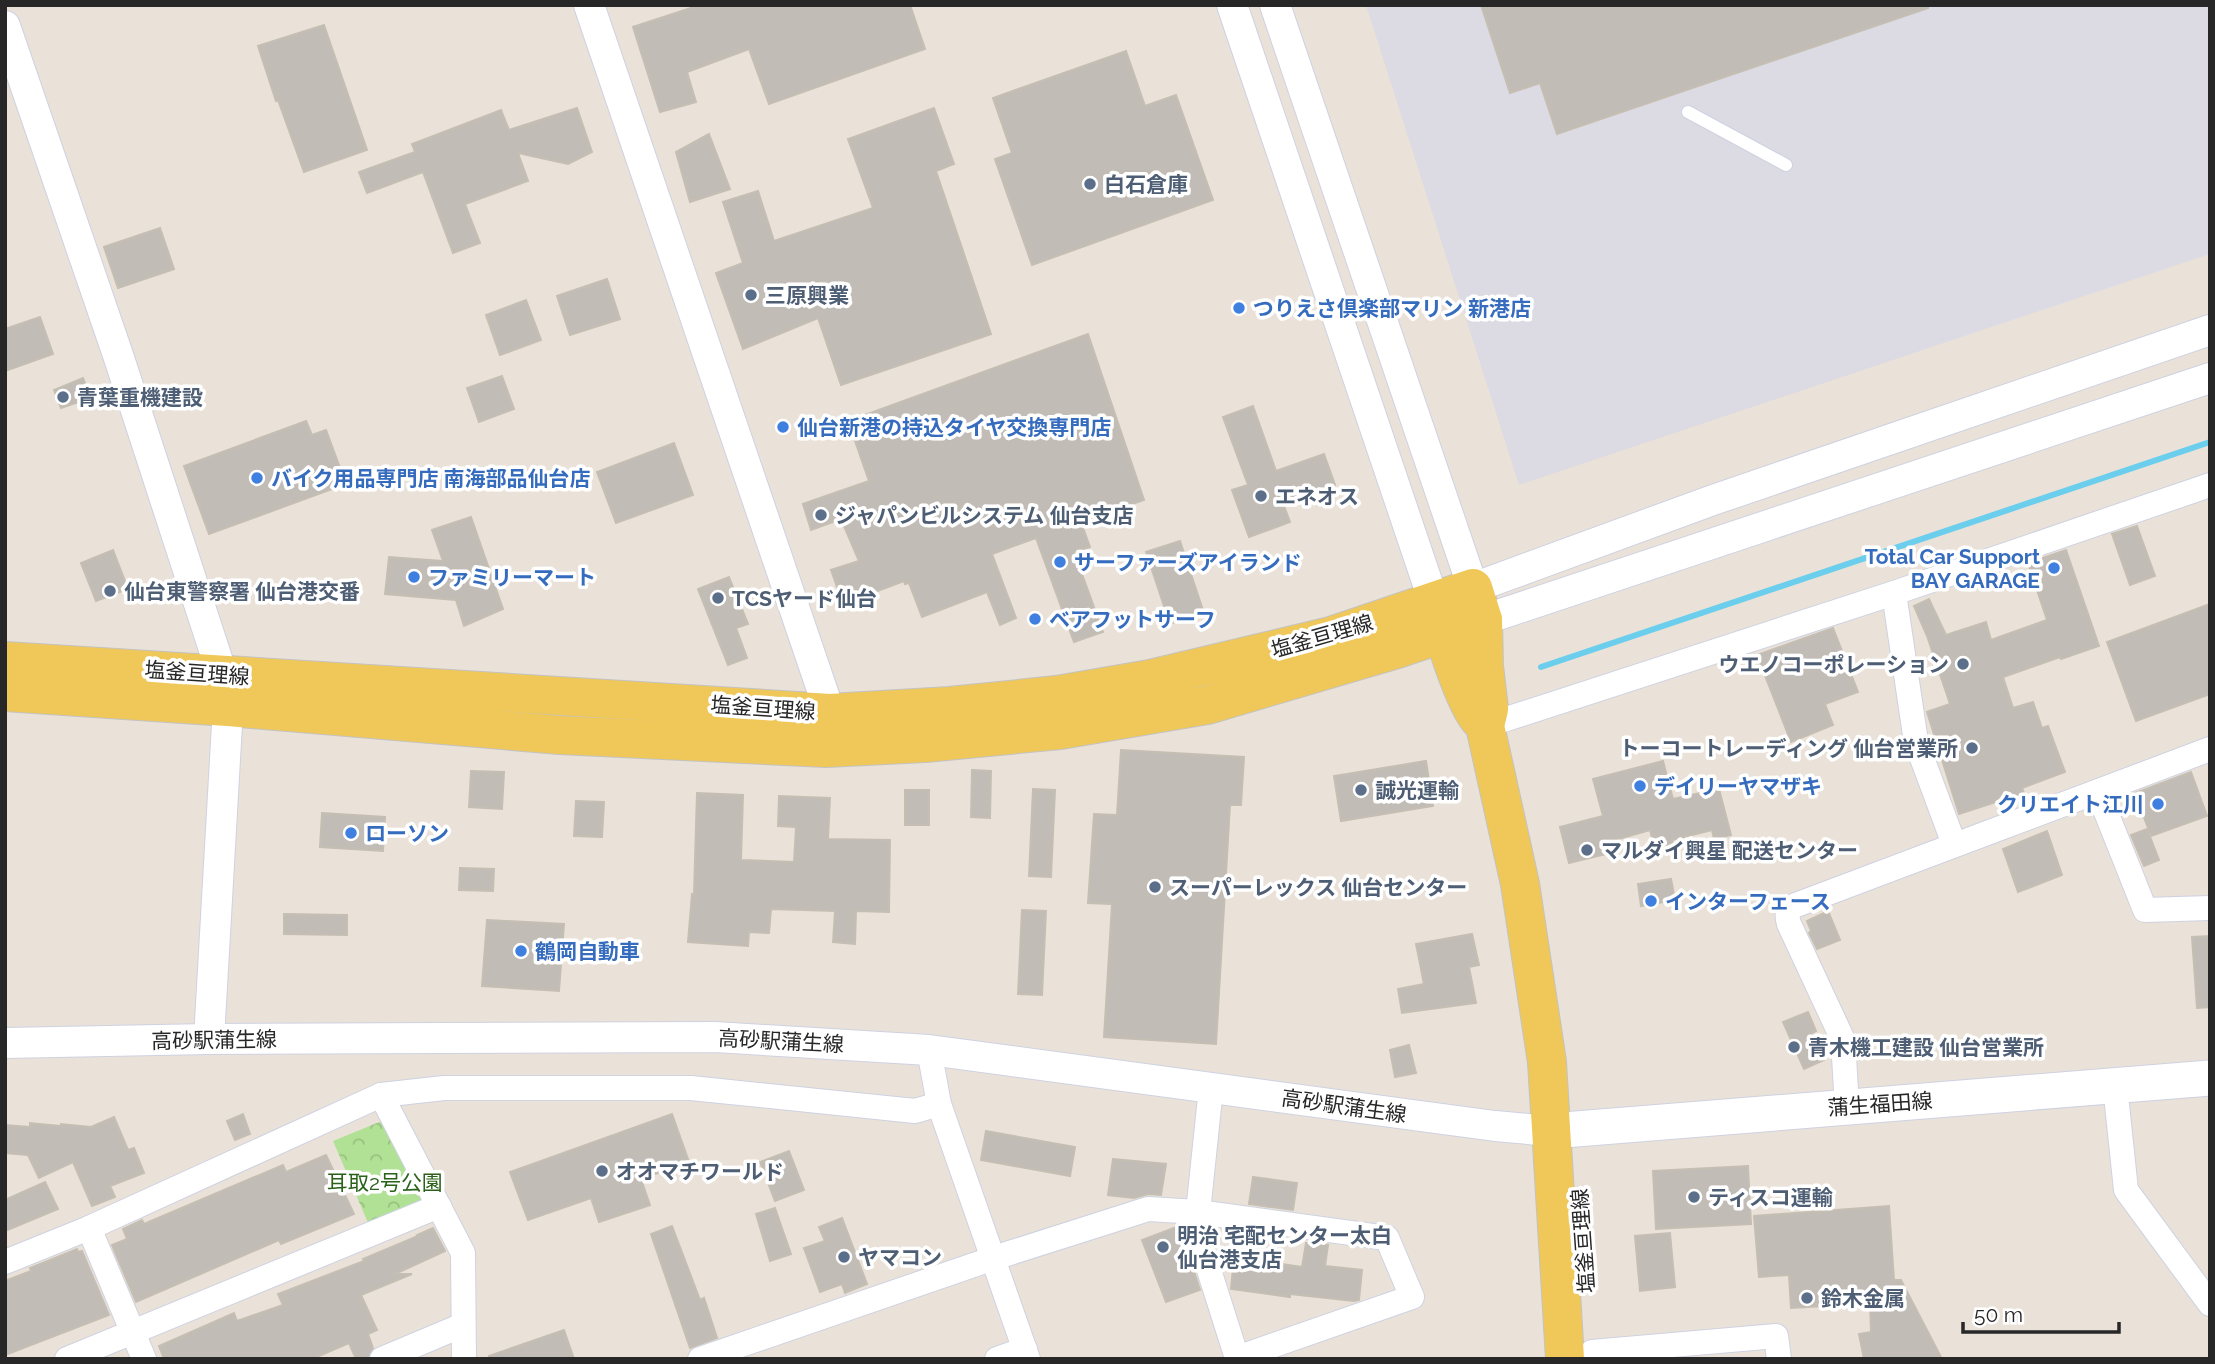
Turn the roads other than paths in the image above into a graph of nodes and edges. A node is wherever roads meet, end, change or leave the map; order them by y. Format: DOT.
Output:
graph roads {
  1 [pos="589,5"];
  2 [pos="1232,5"];
  3 [pos="1275,5"];
  4 [pos="5,26"];
  5 [pos="1688,112"];
  6 [pos="1786,165"];
  7 [pos="2210,330"];
  8 [pos="2210,378"];
  9 [pos="2210,485"];
  10 [pos="1894,593"];
  11 [pos="1478,604"];
  12 [pos="1439,618"];
  13 [pos="5,662"];
  14 [pos="1471,670"];
  15 [pos="225,691"];
  16 [pos="5,692"];
  17 [pos="830,712"];
  18 [pos="1482,716"];
  19 [pos="2210,749"];
  20 [pos="2098,792"];
  21 [pos="1954,844"];
  22 [pos="2210,908"];
  23 [pos="209,1039"];
  24 [pos="5,1043"];
  25 [pos="929,1051"];
  26 [pos="2210,1078"];
  27 [pos="2115,1086"];
  28 [pos="1211,1088"];
  29 [pos="381,1095"];
  30 [pos="939,1104"];
  31 [pos="1847,1107"];
  32 [pos="1551,1131"];
  33 [pos="439,1206"];
  34 [pos="1198,1212"];
  35 [pos="89,1228"];
  36 [pos="994,1258"];
  37 [pos="5,1262"];
  38 [pos="2210,1304"];
  39 [pos="463,1325"];
  40 [pos="132,1332"];
  41 [pos="1026,1354"];
  42 [pos="1579,1357"];
  43 [pos="67,1359"];
  44 [pos="144,1359"];
  45 [pos="382,1359"];
  46 [pos="464,1359"];
  47 [pos="699,1359"];
  48 [pos="997,1359"];
  49 [pos="1779,1359"];
  1 -- 17 [label="street"];
  2 -- 12 [label="street"];
  3 -- 11 [label="street"];
  4 -- 15 [label="street"];
  5 -- 6 [label="lane"];
  7 -- 11 [label="street"];
  8 -- 11 [label="street"];
  9 -- 10 [label="street"];
  10 -- 18 [label="street"];
  10 -- 21 [label="street"];
  11 -- 12 [label="main road, 塩釜亘理線"];
  11 -- 14 [label="main road, 塩釜亘理線"];
  12 -- 14 [label="main road"];
  12 -- 15 [label="main road, 塩釜亘理線"];
  12 -- 17 [label="main road, 塩釜亘理線"];
  13 -- 15 [label="main road, 塩釜亘理線"];
  14 -- 18 [label="main road, 塩釜亘理線"];
  15 -- 16 [label="main road, 塩釜亘理線"];
  15 -- 17 [label="main road, 塩釜亘理線"];
  15 -- 23 [label="street"];
  18 -- 32 [label="main road, 塩釜亘理線"];
  19 -- 20 [label="street"];
  20 -- 21 [label="street"];
  20 -- 22 [label="street"];
  21 -- 31 [label="street"];
  23 -- 24 [label="street, 高砂駅蒲生線"];
  23 -- 25 [label="street, 高砂駅蒲生線"];
  25 -- 28 [label="street, 高砂駅蒲生線"];
  25 -- 30 [label="street"];
  26 -- 27 [label="main road, 蒲生福田線"];
  27 -- 31 [label="main road, 蒲生福田線"];
  27 -- 38 [label="street"];
  28 -- 32 [label="street, 高砂駅蒲生線"];
  28 -- 34 [label="street"];
  29 -- 30 [label="street"];
  29 -- 33 [label="street"];
  29 -- 35 [label="street"];
  30 -- 36 [label="street"];
  31 -- 32 [label="main road, 蒲生福田線"];
  32 -- 42 [label="main road, 塩釜亘理線"];
  32 -- 42 [label="main road, 塩釜亘理線"];
  33 -- 39 [label="street"];
  33 -- 40 [label="street"];
  34 -- 34 [label="street"];
  34 -- 36 [label="street"];
  35 -- 37 [label="street"];
  35 -- 40 [label="street"];
  36 -- 41 [label="street"];
  36 -- 47 [label="street"];
  39 -- 45 [label="street"];
  39 -- 46 [label="street"];
  40 -- 43 [label="street"];
  40 -- 44 [label="street"];
  41 -- 48 [label="street"];
  42 -- 49 [label="street"];
}
